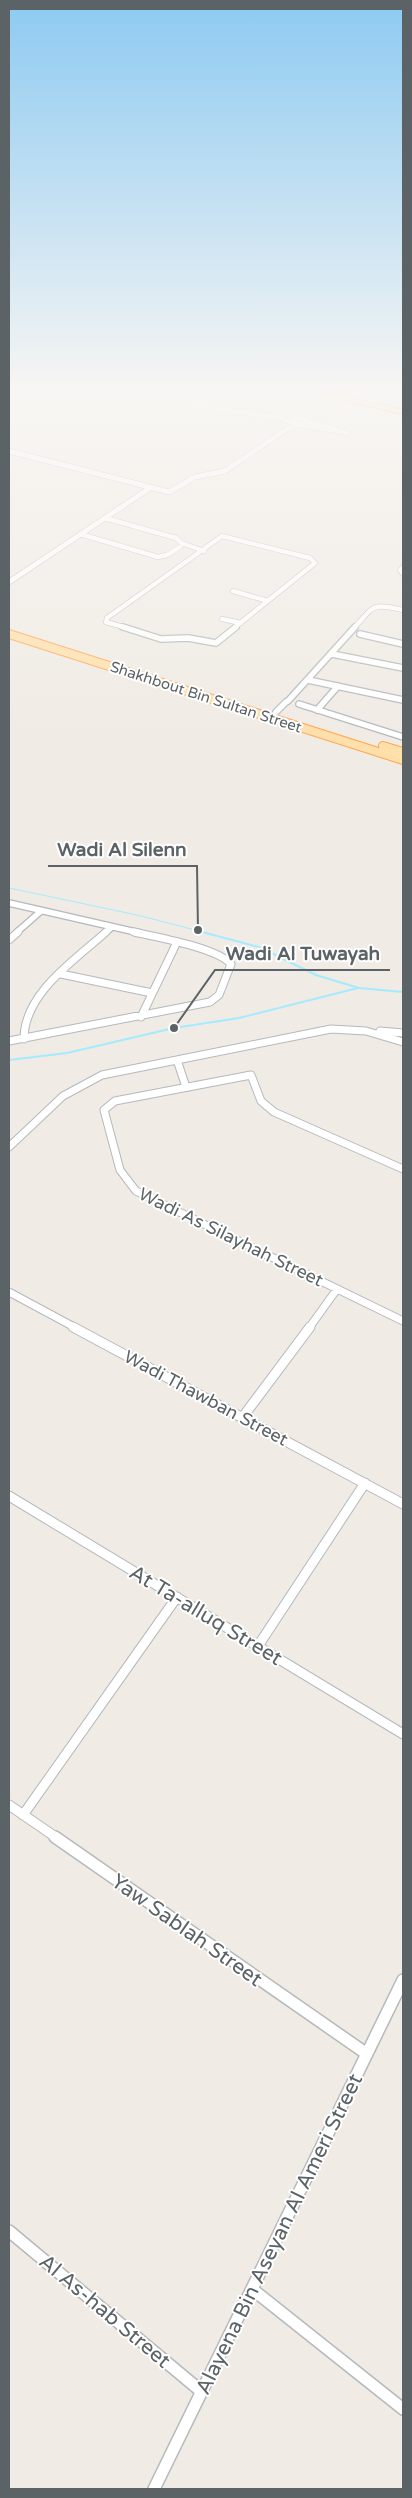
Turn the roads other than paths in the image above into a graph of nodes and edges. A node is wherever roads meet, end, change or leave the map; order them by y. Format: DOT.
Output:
graph roads {
  1 [pos="119,509"];
  2 [pos="105,518"];
  3 [pos="80,534"];
  4 [pos="180,545"];
  5 [pos="203,551"];
  6 [pos="403,567"];
  7 [pos="403,574"];
  8 [pos="9,582"];
  9 [pos="233,591"];
  10 [pos="268,601"];
  11 [pos="403,610"];
  12 [pos="222,619"];
  13 [pos="241,623"];
  14 [pos="9,627"];
  15 [pos="9,634"];
  16 [pos="360,634"];
  17 [pos="403,644"];
  18 [pos="332,654"];
  19 [pos="403,668"];
  20 [pos="308,680"];
  21 [pos="338,686"];
  22 [pos="403,700"];
  23 [pos="299,704"];
  24 [pos="317,710"];
  25 [pos="276,712"];
  26 [pos="403,738"];
  27 [pos="403,752"];
  28 [pos="403,760"];
  29 [pos="9,903"];
  30 [pos="41,912"];
  31 [pos="111,928"];
  32 [pos="9,940"];
  33 [pos="177,942"];
  34 [pos="61,974"];
  35 [pos="152,992"];
  36 [pos="141,1017"];
  37 [pos="361,1030"];
  38 [pos="403,1033"];
  39 [pos="24,1039"];
  40 [pos="9,1041"];
  41 [pos="403,1042"];
  42 [pos="176,1060"];
  43 [pos="186,1087"];
  44 [pos="9,1147"];
  45 [pos="403,1169"];
  46 [pos="337,1289"];
  47 [pos="9,1292"];
  48 [pos="403,1321"];
  49 [pos="242,1418"];
  50 [pos="364,1483"];
  51 [pos="9,1496"];
  52 [pos="403,1504"];
  53 [pos="177,1597"];
  54 [pos="258,1646"];
  55 [pos="403,1734"];
  56 [pos="9,1805"];
  57 [pos="23,1815"];
  58 [pos="403,1980"];
  59 [pos="367,2054"];
  60 [pos="9,2230"];
  61 [pos="252,2289"];
  62 [pos="202,2392"];
  63 [pos="403,2408"];
  64 [pos="154,2489"];
  1 -- 2 [label="street"];
  2 -- 3 [label="street"];
  2 -- 4 [label="street"];
  3 -- 4 [label="street"];
  3 -- 8 [label="street"];
  4 -- 5 [label="street"];
  5 -- 10 [label="street"];
  5 -- 13 [label="street"];
  6 -- 7 [label="street"];
  9 -- 10 [label="street"];
  10 -- 13 [label="street"];
  11 -- 18 [label="street"];
  12 -- 13 [label="street"];
  14 -- 25 [label="main road, Shakhbout Bin Sultan Street"];
  15 -- 28 [label="main road, Shakhbout Bin Sultan Street"];
  16 -- 17 [label="street"];
  18 -- 19 [label="street"];
  18 -- 20 [label="street"];
  20 -- 21 [label="street"];
  20 -- 25 [label="street"];
  21 -- 22 [label="street"];
  21 -- 24 [label="street"];
  23 -- 24 [label="street"];
  24 -- 26 [label="street"];
  25 -- 27 [label="main road, Shakhbout Bin Sultan Street"];
  29 -- 30 [label="street"];
  30 -- 31 [label="street"];
  30 -- 32 [label="street"];
  31 -- 33 [label="street"];
  31 -- 34 [label="street"];
  33 -- 35 [label="street"];
  33 -- 36 [label="street"];
  34 -- 35 [label="street"];
  34 -- 39 [label="street"];
  35 -- 36 [label="street"];
  36 -- 39 [label="street"];
  37 -- 38 [label="street"];
  37 -- 41 [label="street"];
  37 -- 42 [label="street"];
  39 -- 40 [label="street"];
  42 -- 43 [label="street"];
  42 -- 44 [label="street"];
  43 -- 45 [label="street, Wadi As Silayhah Street"];
  43 -- 46 [label="street, Wadi As Silayhah Street"];
  46 -- 48 [label="street, Wadi As Silayhah Street"];
  46 -- 49 [label="street"];
  47 -- 49 [label="street, Wadi Thawban Street"];
  49 -- 50 [label="street, Wadi Thawban Street"];
  50 -- 52 [label="street, Wadi Thawban Street"];
  50 -- 54 [label="street"];
  51 -- 53 [label="street, At Ta-alluq Street"];
  53 -- 54 [label="street, At Ta-alluq Street"];
  53 -- 57 [label="street"];
  54 -- 55 [label="street, At Ta-alluq Street"];
  56 -- 57 [label="street, Yaw Sablah Street"];
  57 -- 59 [label="street, Yaw Sablah Street"];
  58 -- 59 [label="street, Alayena Bin Aseyan Al Ameri Street"];
  59 -- 61 [label="street, Alayena Bin Aseyan Al Ameri Street"];
  60 -- 62 [label="street, Al As-hab Street"];
  61 -- 62 [label="street, Alayena Bin Aseyan Al Ameri Street"];
  61 -- 63 [label="street"];
  62 -- 64 [label="street, Alayena Bin Aseyan Al Ameri Street"];
}
